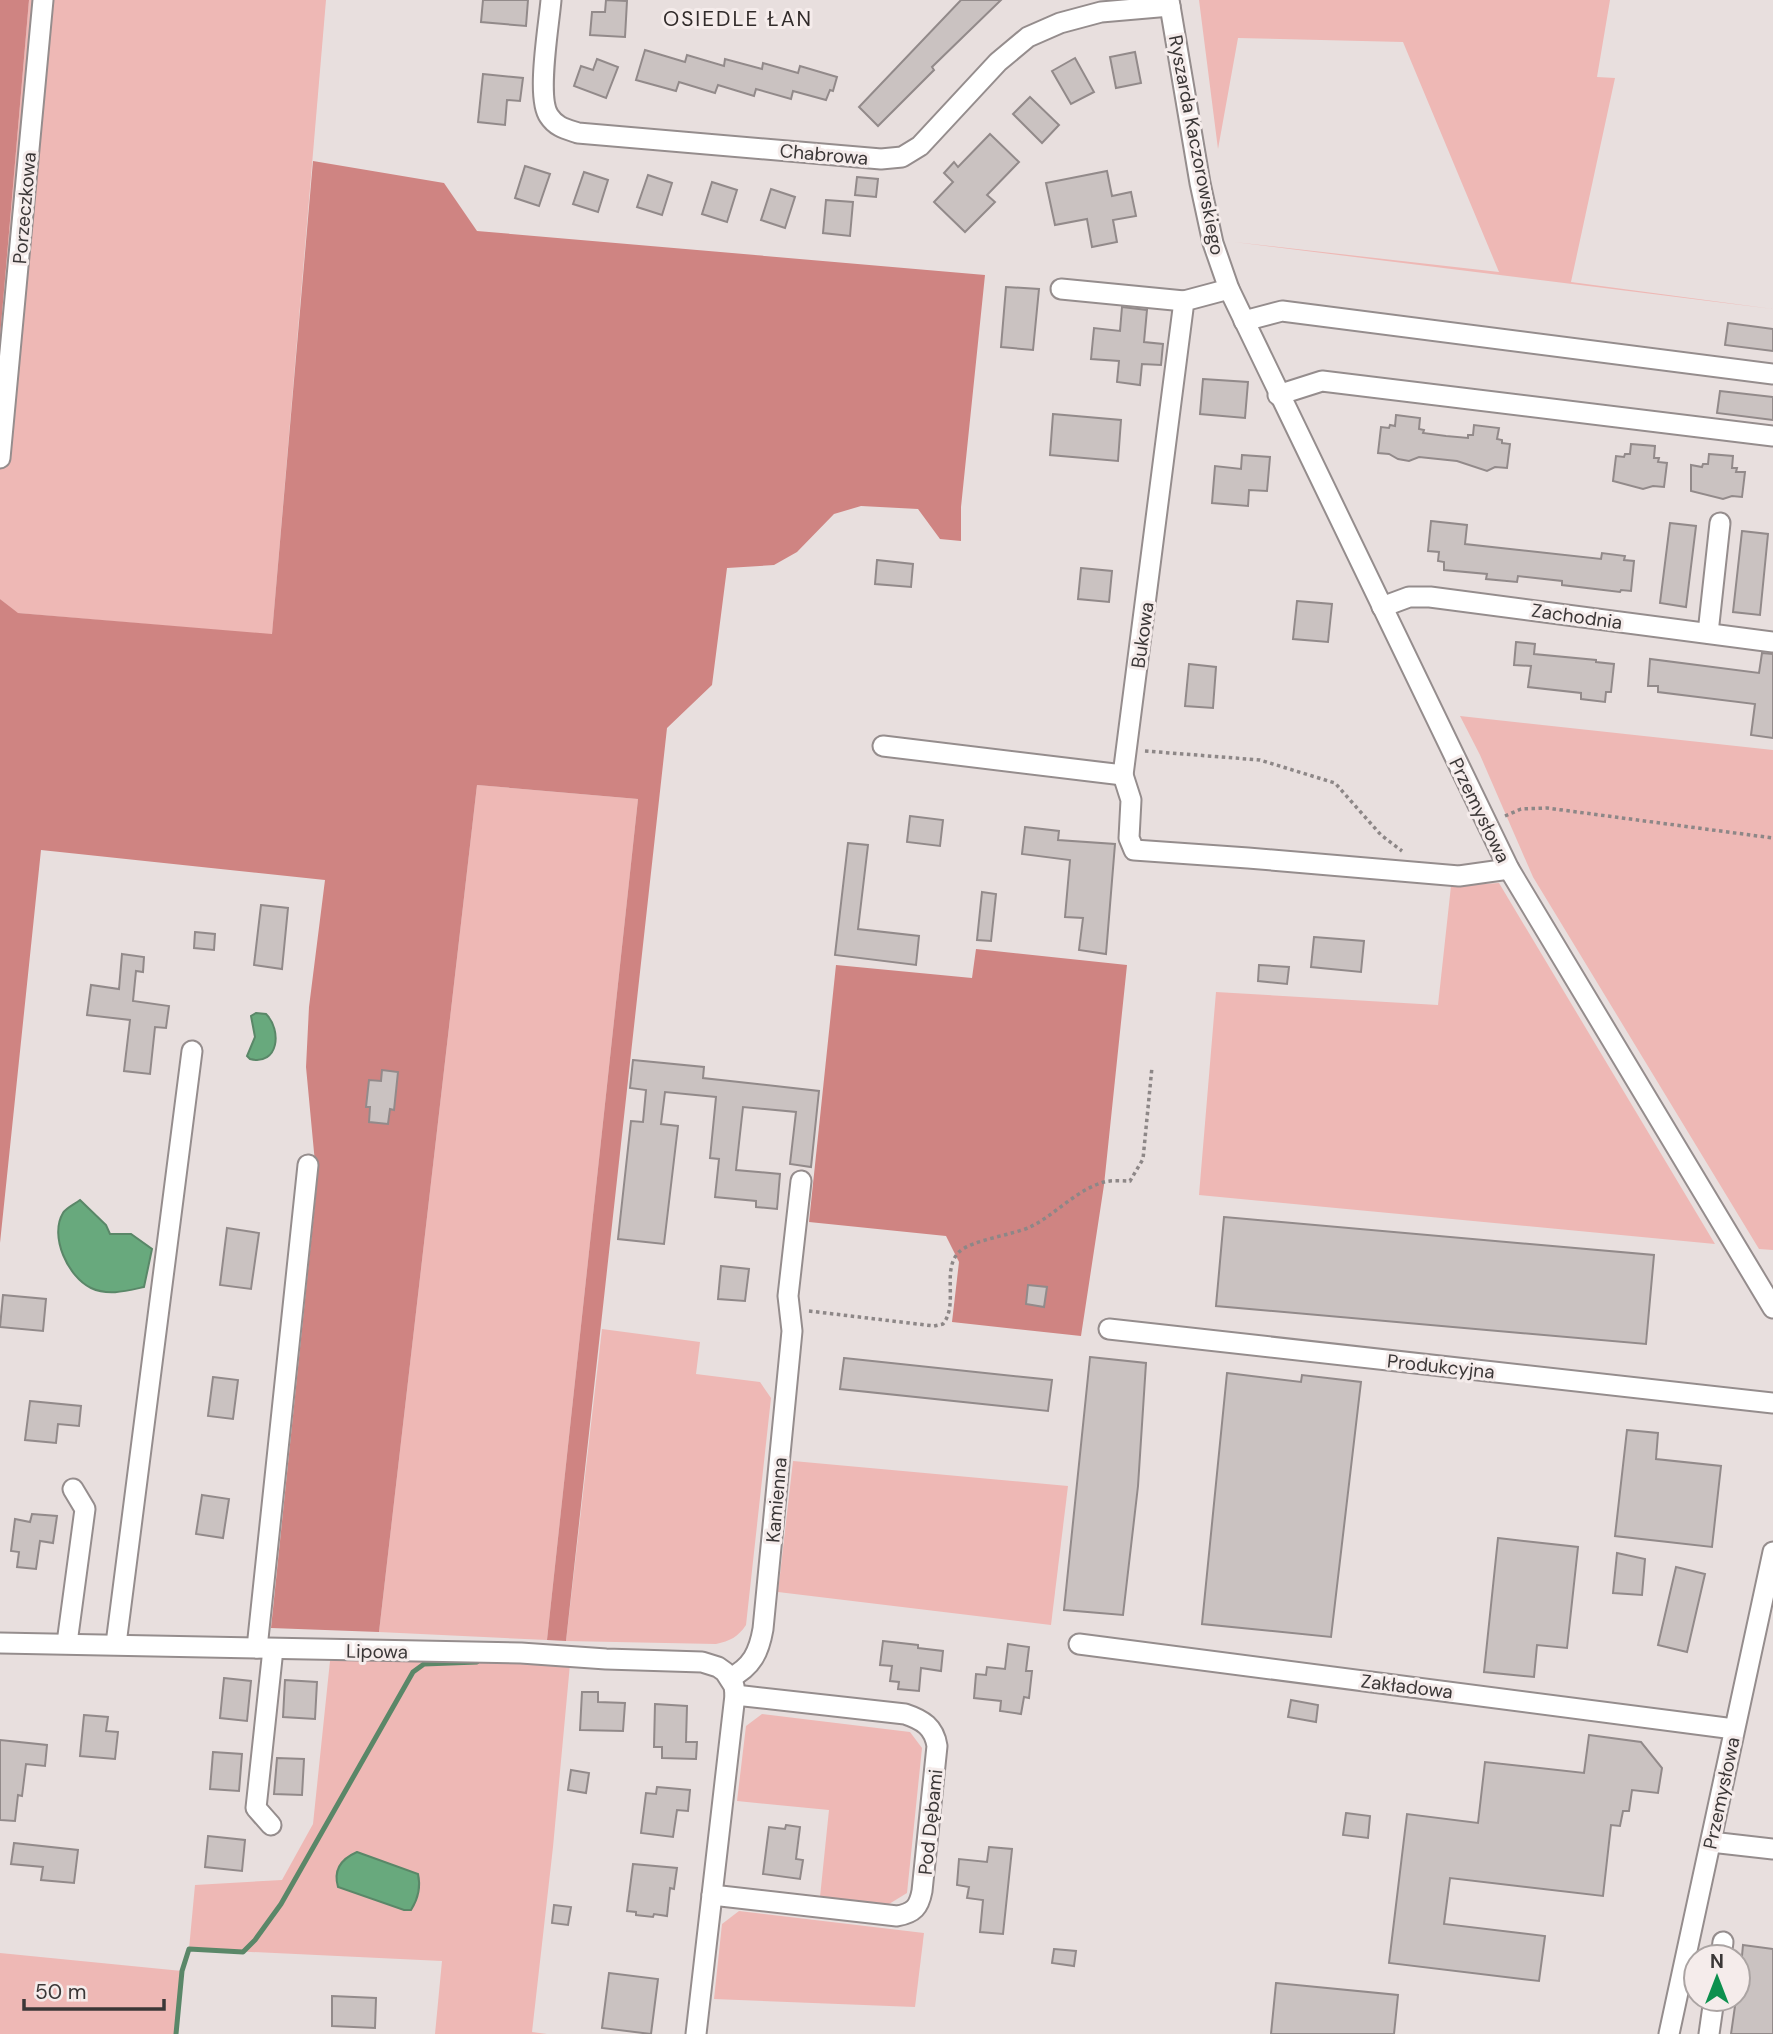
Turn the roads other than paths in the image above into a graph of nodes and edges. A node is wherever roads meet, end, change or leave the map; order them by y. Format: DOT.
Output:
graph roads {
  1 [pos="43,0"];
  2 [pos="551,0"];
  3 [pos="1169,3"];
  4 [pos="1061,289"];
  5 [pos="1229,289"];
  6 [pos="1184,301"];
  7 [pos="1244,321"];
  8 [pos="1773,374"];
  9 [pos="1278,395"];
  10 [pos="1773,436"];
  11 [pos="0,458"];
  12 [pos="1720,523"];
  13 [pos="1382,607"];
  14 [pos="1708,634"];
  15 [pos="1773,642"];
  16 [pos="883,746"];
  17 [pos="1123,775"];
  18 [pos="1509,869"];
  19 [pos="192,1051"];
  20 [pos="308,1165"];
  21 [pos="801,1181"];
  22 [pos="1773,1308"];
  23 [pos="1109,1329"];
  24 [pos="1773,1403"];
  25 [pos="72,1489"];
  26 [pos="1772,1563"];
  27 [pos="0,1643"];
  28 [pos="66,1643"];
  29 [pos="116,1644"];
  30 [pos="1079,1644"];
  31 [pos="265,1649"];
  32 [pos="733,1686"];
  33 [pos="1734,1729"];
  34 [pos="271,1825"];
  35 [pos="1710,1842"];
  36 [pos="1773,1849"];
  37 [pos="712,1895"];
  38 [pos="1712,2013"];
  39 [pos="696,2034"];
  40 [pos="1669,2034"];
  41 [pos="1709,2034"];
  1 -- 11 [label="street, Porzeczkowa"];
  2 -- 3 [label="street, Chabrowa"];
  3 -- 5 [label="street, Ryszarda Kaczorowskiego"];
  4 -- 6 [label="street"];
  5 -- 6 [label="street"];
  5 -- 7 [label="street, Przemysłowa"];
  6 -- 17 [label="street, Bukowa"];
  7 -- 8 [label="street"];
  7 -- 9 [label="street, Przemysłowa"];
  9 -- 10 [label="street"];
  9 -- 13 [label="street, Przemysłowa"];
  12 -- 14 [label="street"];
  13 -- 14 [label="street, Zachodnia"];
  13 -- 18 [label="street, Przemysłowa"];
  14 -- 15 [label="street, Zachodnia"];
  16 -- 17 [label="street"];
  17 -- 18 [label="street"];
  18 -- 22 [label="street, Przemysłowa"];
  19 -- 29 [label="street"];
  20 -- 31 [label="street"];
  21 -- 32 [label="street, Kamienna"];
  23 -- 24 [label="street, Produkcyjna"];
  25 -- 28 [label="street"];
  26 -- 33 [label="street, Przemysłowa"];
  27 -- 28 [label="street, Lipowa"];
  28 -- 29 [label="street, Lipowa"];
  29 -- 31 [label="street, Lipowa"];
  30 -- 33 [label="street, Zakładowa"];
  31 -- 32 [label="street, Lipowa"];
  31 -- 34 [label="street"];
  32 -- 37 [label="street"];
  32 -- 37 [label="street, Pod Dębami"];
  33 -- 35 [label="street, Przemysłowa"];
  35 -- 36 [label="street"];
  35 -- 40 [label="street, Przemysłowa"];
  37 -- 39 [label="street"];
  38 -- 41 [label="street"];
}
